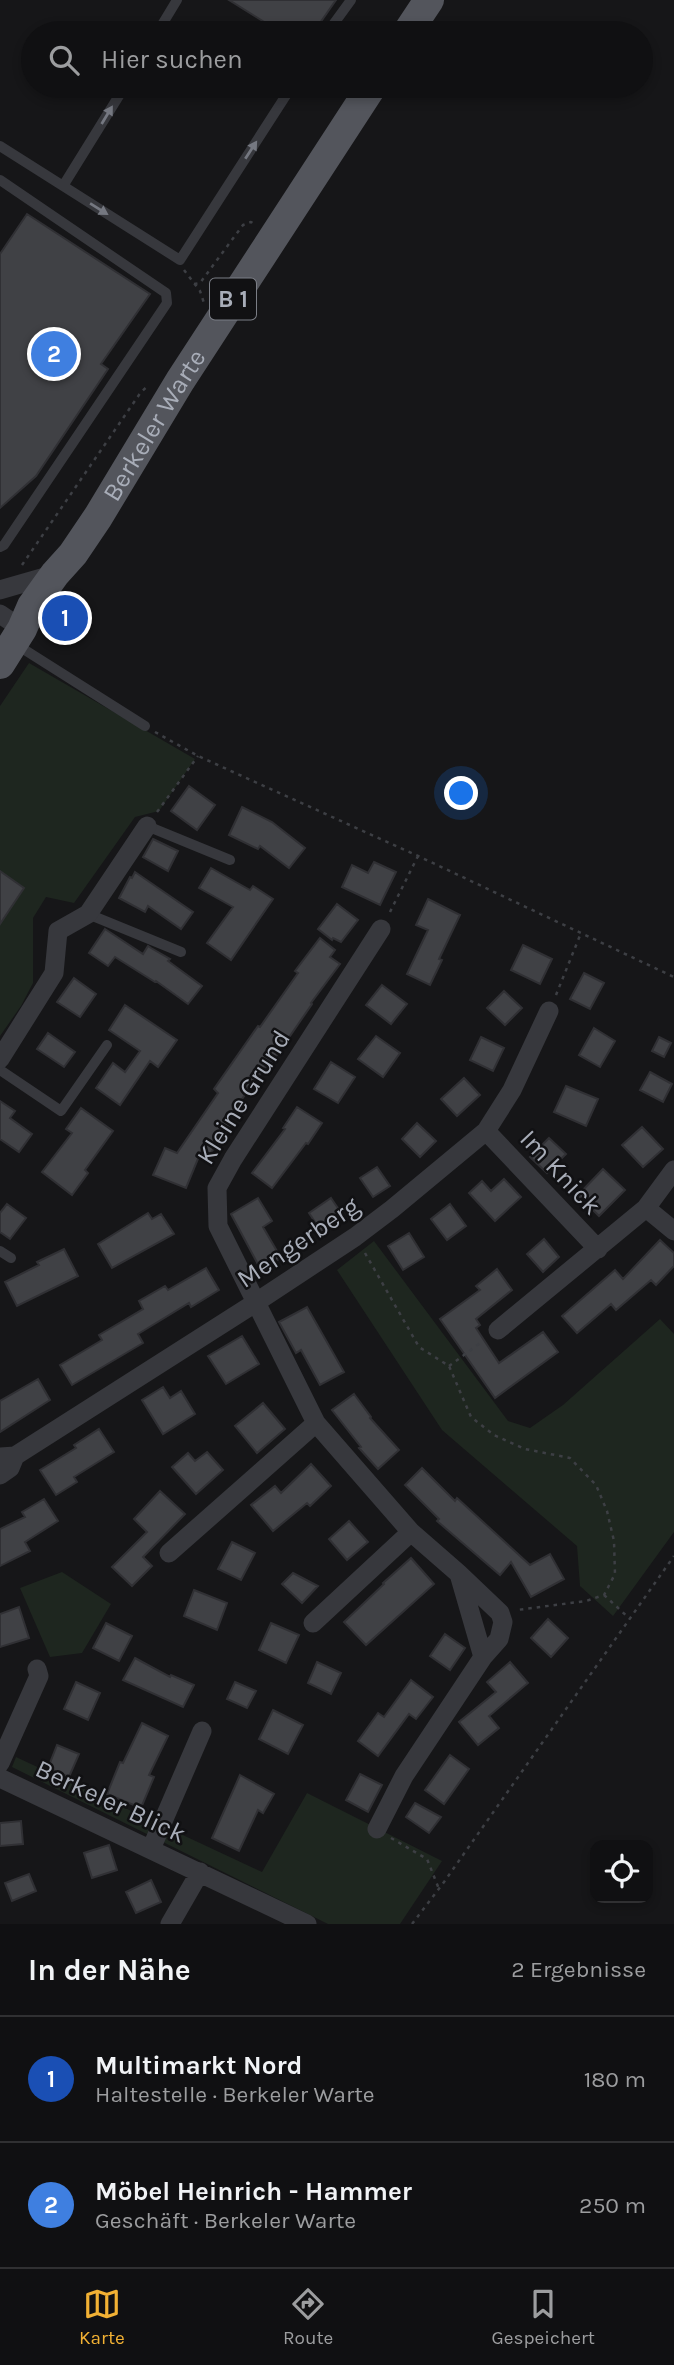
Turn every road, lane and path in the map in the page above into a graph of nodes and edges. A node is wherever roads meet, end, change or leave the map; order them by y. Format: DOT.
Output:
graph roads {
  1 [pos="177,0"];
  2 [pos="351,0"];
  3 [pos="429,0"];
  4 [pos="164,21"];
  5 [pos="336,21"];
  6 [pos="415,21"];
  7 [pos="118,98"];
  8 [pos="284,98"];
  9 [pos="364,98"];
  10 [pos="0,146"];
  11 [pos="0,180"];
  12 [pos="63,186"];
  13 [pos="257,226"];
  14 [pos="180,260"];
  15 [pos="194,284"];
  16 [pos="208,314"];
  17 [pos="0,547"];
  18 [pos="64,564"];
  19 [pos="0,590"];
  20 [pos="70,607"];
  21 [pos="54,628"];
  22 [pos="8,640"];
  23 [pos="145,726"];
  24 [pos="198,755"];
  25 [pos="147,826"];
  26 [pos="418,856"];
  27 [pos="230,860"];
  28 [pos="88,914"];
  29 [pos="382,929"];
  30 [pos="581,933"];
  31 [pos="181,951"];
  32 [pos="674,977"];
  33 [pos="549,1011"];
  34 [pos="107,1045"];
  35 [pos="0,1059"];
  36 [pos="0,1069"];
  37 [pos="486,1131"];
  38 [pos="674,1170"];
  39 [pos="646,1208"];
  40 [pos="674,1231"];
  41 [pos="355,1237"];
  42 [pos="598,1249"];
  43 [pos="0,1251"];
  44 [pos="11,1258"];
  45 [pos="255,1303"];
  46 [pos="498,1330"];
  47 [pos="449,1366"];
  48 [pos="316,1423"];
  49 [pos="7,1457"];
  50 [pos="0,1475"];
  51 [pos="411,1532"];
  52 [pos="169,1553"];
  53 [pos="674,1556"];
  54 [pos="458,1573"];
  55 [pos="604,1595"];
  56 [pos="500,1614"];
  57 [pos="630,1619"];
  58 [pos="313,1623"];
  59 [pos="483,1657"];
  60 [pos="37,1669"];
  61 [pos="202,1731"];
  62 [pos="0,1763"];
  63 [pos="0,1778"];
  64 [pos="377,1829"];
  65 [pos="151,1849"];
  66 [pos="200,1872"];
  67 [pos="439,1889"];
  68 [pos="170,1924"];
  69 [pos="307,1924"];
  70 [pos="412,1924"];
  1 -- 4 [label="lane"];
  2 -- 5 [label="lane"];
  3 -- 6 [label="main road"];
  12 -- 7 [label="lane, one-way"];
  14 -- 8 [label="lane, one-way"];
  9 -- 18 [label="main road, Berkeler Warte / B 1"];
  10 -- 12 [label="lane"];
  11 -- 17 [label="lane"];
  12 -- 14 [label="lane, one-way"];
  13 -- 15 [label="path"];
  14 -- 15 [label="path"];
  15 -- 16 [label="path"];
  18 -- 19 [label="street"];
  18 -- 22 [label="main road, Berkeler Warte / B 1"];
  20 -- 21 [label="path"];
  22 -- 23 [label="lane"];
  23 -- 24 [label="path"];
  24 -- 25 [label="path"];
  24 -- 26 [label="path"];
  25 -- 27 [label="lane"];
  25 -- 28 [label="street"];
  26 -- 29 [label="path"];
  26 -- 30 [label="path"];
  28 -- 31 [label="lane"];
  28 -- 35 [label="street"];
  29 -- 45 [label="street, Kleine Grund"];
  30 -- 32 [label="path"];
  30 -- 33 [label="path"];
  33 -- 37 [label="street, Mengerberg"];
  34 -- 36 [label="lane"];
  37 -- 41 [label="street, Mengerberg"];
  37 -- 42 [label="street, Im Knick"];
  38 -- 39 [label="street, Im Knick"];
  39 -- 40 [label="street, Im Knick"];
  39 -- 42 [label="street, Im Knick"];
  41 -- 45 [label="street, Mengerberg"];
  41 -- 47 [label="path"];
  42 -- 46 [label="street, Im Knick"];
  43 -- 44 [label="lane"];
  45 -- 48 [label="street, Kleine Grund"];
  45 -- 49 [label="street, Mengerberg"];
  46 -- 47 [label="path"];
  47 -- 55 [label="path"];
  48 -- 51 [label="street, Kleine Grund"];
  48 -- 52 [label="street"];
  49 -- 50 [label="street, Mengerberg"];
  51 -- 54 [label="street, Kleine Grund"];
  51 -- 58 [label="street"];
  53 -- 57 [label="path"];
  54 -- 56 [label="street, Kleine Grund"];
  54 -- 59 [label="street"];
  55 -- 56 [label="path"];
  55 -- 57 [label="path"];
  56 -- 59 [label="street"];
  57 -- 67 [label="path"];
  59 -- 64 [label="street"];
  60 -- 62 [label="street"];
  61 -- 65 [label="street"];
  63 -- 65 [label="street, Berkeler Blick"];
  64 -- 67 [label="path"];
  65 -- 66 [label="street, Berkeler Blick"];
  66 -- 68 [label="street, Berkeler Blick"];
  66 -- 69 [label="street, Berkeler Blick"];
  67 -- 70 [label="path"];
}
